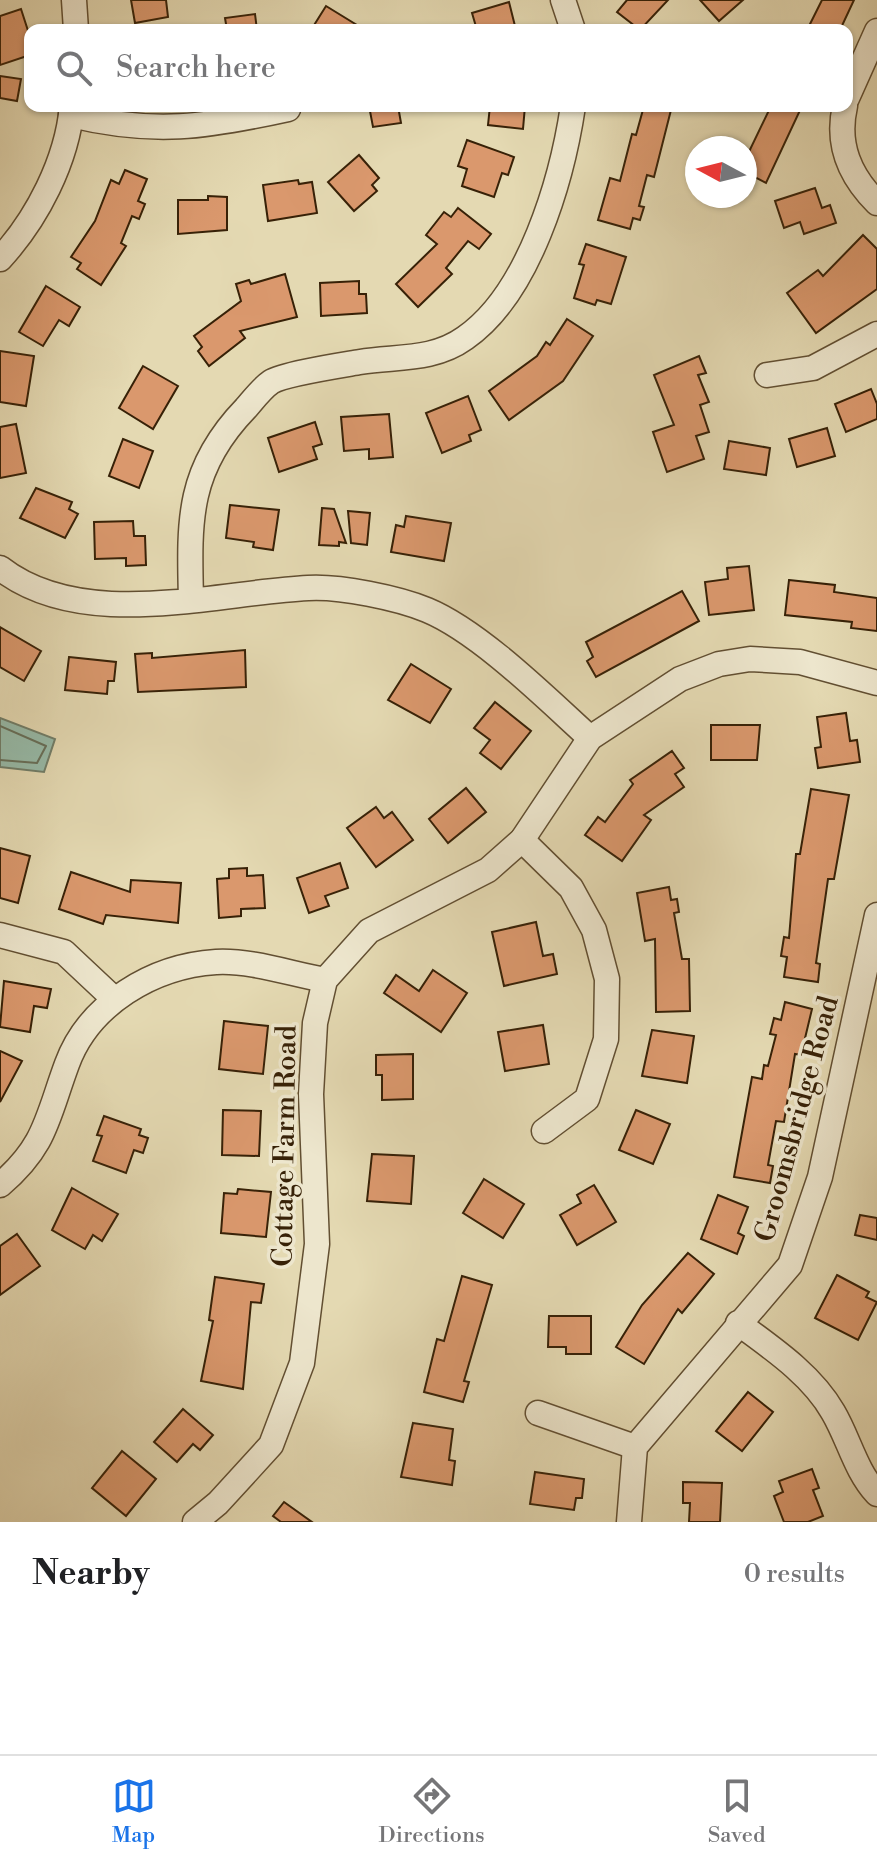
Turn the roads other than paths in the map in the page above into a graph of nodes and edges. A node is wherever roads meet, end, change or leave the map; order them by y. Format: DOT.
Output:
graph roads {
  1 [pos="74,0"];
  2 [pos="563,0"];
  3 [pos="76,24"];
  4 [pos="571,24"];
  5 [pos="877,31"];
  6 [pos="853,85"];
  7 [pos="71,112"];
  8 [pos="79,112"];
  9 [pos="272,112"];
  10 [pos="572,112"];
  11 [pos="845,112"];
  12 [pos="877,203"];
  13 [pos="0,259"];
  14 [pos="877,334"];
  15 [pos="767,375"];
  16 [pos="0,568"];
  17 [pos="191,600"];
  18 [pos="877,683"];
  19 [pos="590,738"];
  20 [pos="522,840"];
  21 [pos="877,915"];
  22 [pos="0,935"];
  23 [pos="325,980"];
  24 [pos="113,998"];
  25 [pos="544,1131"];
  26 [pos="0,1185"];
  27 [pos="738,1323"];
  28 [pos="538,1413"];
  29 [pos="635,1447"];
  30 [pos="877,1494"];
  31 [pos="195,1522"];
  32 [pos="629,1522"];
  1 -- 3 [label="street"];
  2 -- 4 [label="street"];
  5 -- 6 [label="street"];
  7 -- 13 [label="street"];
  8 -- 9 [label="street"];
  10 -- 17 [label="street"];
  11 -- 12 [label="street"];
  14 -- 15 [label="street"];
  16 -- 17 [label="street"];
  17 -- 19 [label="street"];
  18 -- 19 [label="street, Cottage Farm Road"];
  19 -- 20 [label="street, Cottage Farm Road"];
  20 -- 23 [label="street, Cottage Farm Road"];
  20 -- 25 [label="street"];
  21 -- 27 [label="street, Groomsbridge Road"];
  22 -- 24 [label="street"];
  23 -- 24 [label="street"];
  23 -- 31 [label="street, Cottage Farm Road"];
  24 -- 26 [label="street"];
  27 -- 29 [label="street, Groomsbridge Road"];
  27 -- 30 [label="street"];
  28 -- 29 [label="street"];
  29 -- 32 [label="street"];
}
